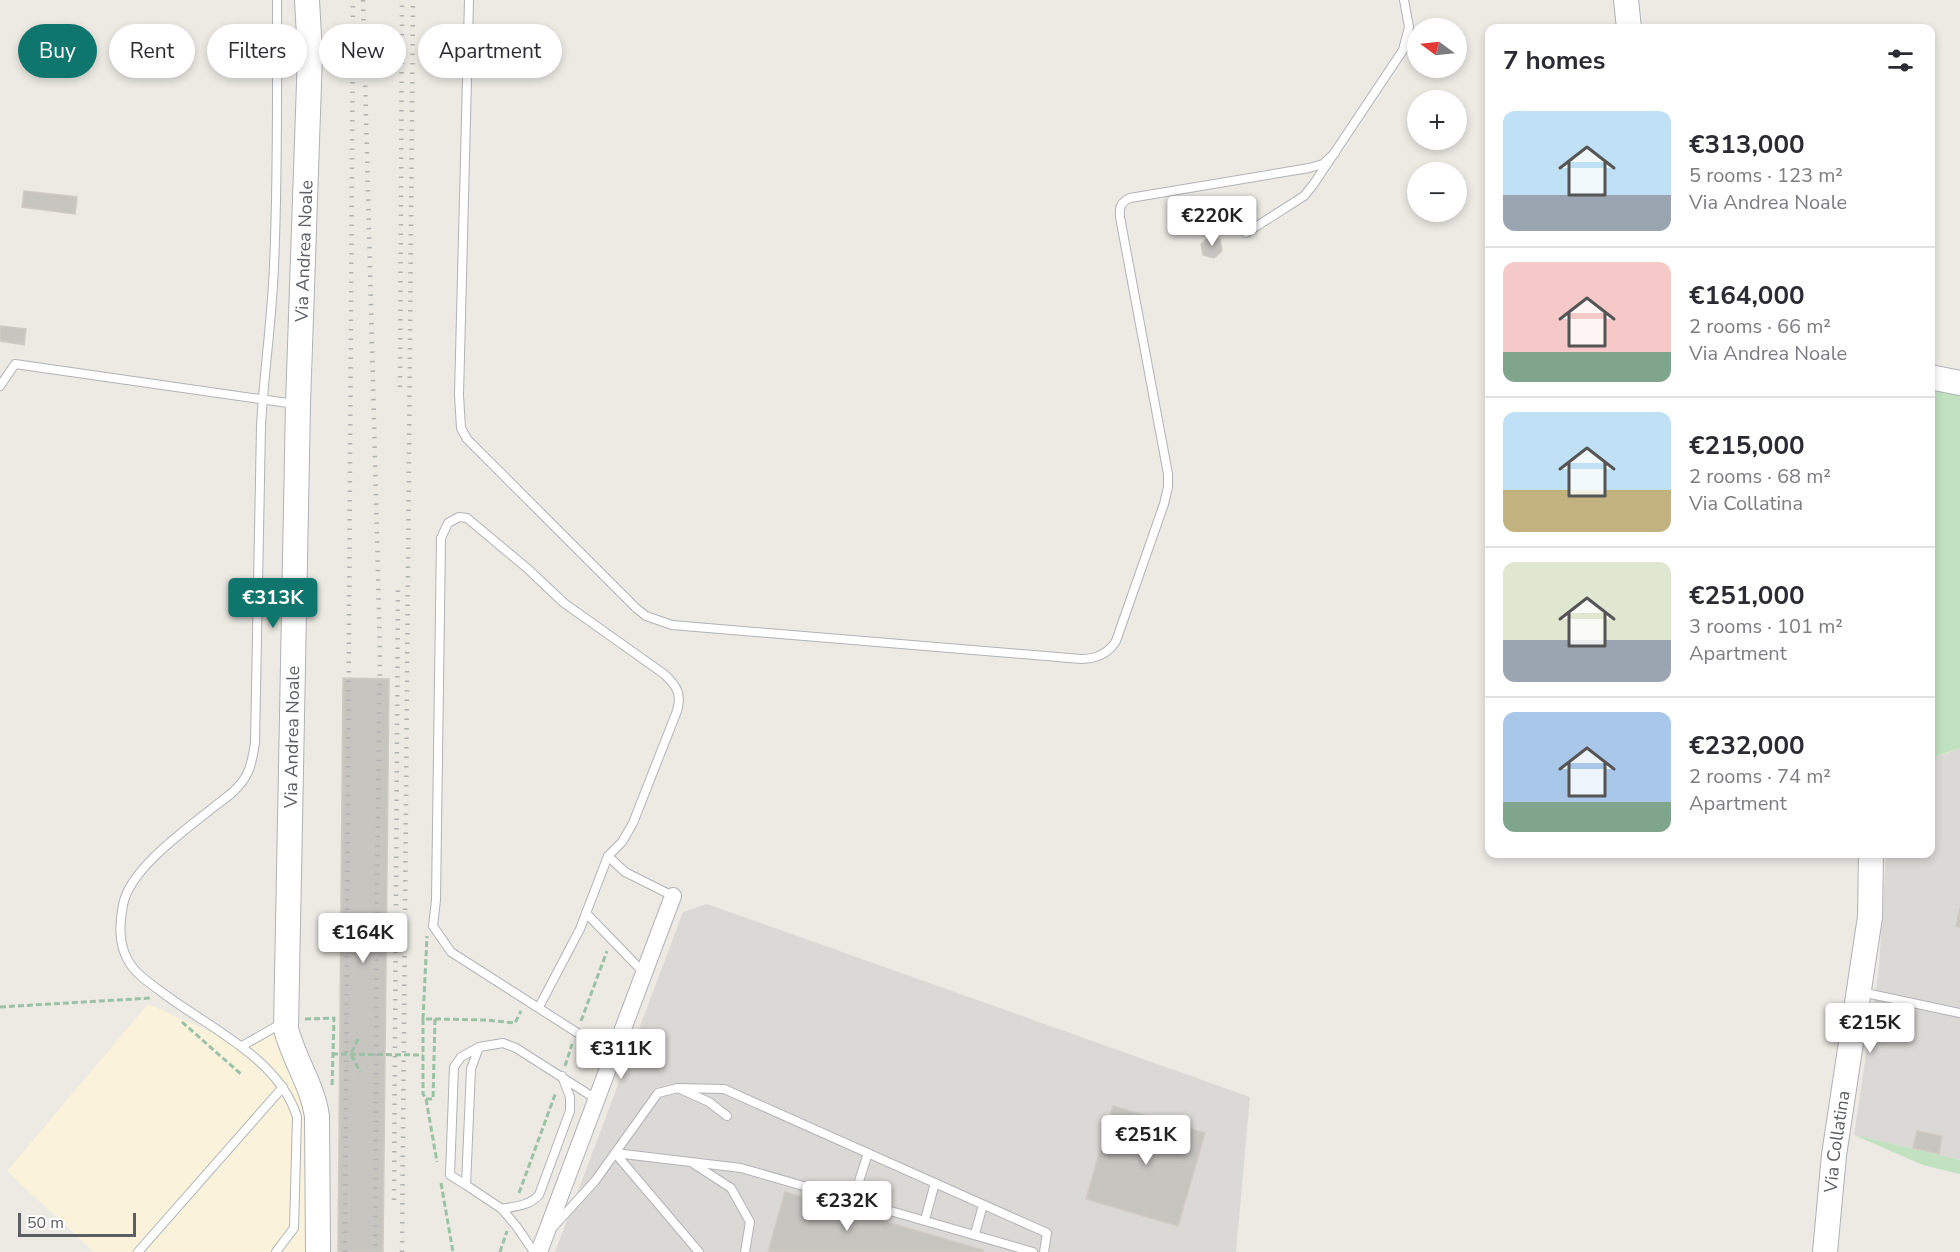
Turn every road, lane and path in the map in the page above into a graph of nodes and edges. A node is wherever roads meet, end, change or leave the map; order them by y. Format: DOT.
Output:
graph roads {
  1 [pos="277,0"];
  2 [pos="307,0"];
  3 [pos="469,0"];
  4 [pos="1404,0"];
  5 [pos="1626,0"];
  6 [pos="1629,24"];
  7 [pos="1335,153"];
  8 [pos="1246,233"];
  9 [pos="1935,378"];
  10 [pos="1960,383"];
  11 [pos="0,386"];
  12 [pos="263,400"];
  13 [pos="298,404"];
  14 [pos="608,856"];
  15 [pos="1871,858"];
  16 [pos="673,896"];
  17 [pos="586,913"];
  18 [pos="433,926"];
  19 [pos="611,939"];
  20 [pos="644,974"];
  21 [pos="1858,992"];
  22 [pos="154,998"];
  23 [pos="527,1000"];
  24 [pos="0,1007"];
  25 [pos="539,1007"];
  26 [pos="1960,1013"];
  27 [pos="423,1019"];
  28 [pos="435,1019"];
  29 [pos="286,1020"];
  30 [pos="181,1021"];
  31 [pos="576,1033"];
  32 [pos="358,1040"];
  33 [pos="242,1046"];
  34 [pos="479,1047"];
  35 [pos="332,1054"];
  36 [pos="351,1054"];
  37 [pos="423,1055"];
  38 [pos="612,1055"];
  39 [pos="360,1072"];
  40 [pos="242,1075"];
  41 [pos="562,1076"];
  42 [pos="283,1087"];
  43 [pos="678,1088"];
  44 [pos="332,1093"];
  45 [pos="596,1099"];
  46 [pos="727,1116"];
  47 [pos="615,1153"];
  48 [pos="868,1153"];
  49 [pos="691,1162"];
  50 [pos="935,1183"];
  51 [pos="466,1185"];
  52 [pos="855,1194"];
  53 [pos="983,1205"];
  54 [pos="514,1207"];
  55 [pos="502,1209"];
  56 [pos="926,1216"];
  57 [pos="510,1219"];
  58 [pos="976,1230"];
  59 [pos="545,1235"];
  60 [pos="138,1252"];
  61 [pos="276,1252"];
  62 [pos="318,1252"];
  63 [pos="500,1252"];
  64 [pos="534,1252"];
  65 [pos="539,1252"];
  66 [pos="699,1252"];
  67 [pos="745,1252"];
  68 [pos="1034,1252"];
  69 [pos="1044,1252"];
  70 [pos="1825,1252"];
  1 -- 12 [label="lane"];
  2 -- 13 [label="street, Via Andrea Noale"];
  3 -- 7 [label="lane"];
  4 -- 7 [label="lane"];
  5 -- 6 [label="street"];
  7 -- 8 [label="lane"];
  9 -- 10 [label="street"];
  11 -- 12 [label="lane"];
  12 -- 13 [label="lane"];
  12 -- 33 [label="lane"];
  13 -- 29 [label="street, Via Andrea Noale"];
  14 -- 16 [label="lane"];
  14 -- 17 [label="lane"];
  14 -- 18 [label="lane"];
  15 -- 21 [label="street, Via Collatina"];
  16 -- 20 [label="street"];
  17 -- 19 [label="lane"];
  17 -- 25 [label="lane"];
  18 -- 23 [label="lane"];
  18 -- 27 [label="path"];
  19 -- 20 [label="lane"];
  19 -- 31 [label="path"];
  20 -- 38 [label="street"];
  21 -- 26 [label="lane"];
  21 -- 70 [label="street, Via Collatina"];
  22 -- 24 [label="path"];
  23 -- 25 [label="lane"];
  23 -- 28 [label="path"];
  25 -- 31 [label="lane"];
  27 -- 28 [label="path"];
  27 -- 37 [label="path"];
  28 -- 37 [label="path"];
  29 -- 33 [label="lane"];
  29 -- 35 [label="path"];
  29 -- 62 [label="street, Via Andrea Noale"];
  30 -- 40 [label="path"];
  31 -- 38 [label="lane"];
  31 -- 41 [label="path"];
  32 -- 36 [label="path"];
  33 -- 42 [label="lane"];
  34 -- 41 [label="lane"];
  34 -- 51 [label="lane"];
  34 -- 51 [label="lane"];
  35 -- 36 [label="path, bridge"];
  35 -- 44 [label="path"];
  36 -- 37 [label="path, bridge"];
  36 -- 39 [label="path"];
  38 -- 45 [label="street"];
  41 -- 45 [label="lane"];
  41 -- 54 [label="path"];
  41 -- 54 [label="lane"];
  42 -- 60 [label="lane"];
  42 -- 61 [label="lane"];
  43 -- 46 [label="lane"];
  43 -- 47 [label="lane"];
  43 -- 48 [label="lane"];
  45 -- 59 [label="street"];
  47 -- 49 [label="lane"];
  47 -- 59 [label="lane"];
  47 -- 66 [label="lane"];
  48 -- 50 [label="lane"];
  48 -- 52 [label="lane"];
  49 -- 67 [label="lane"];
  49 -- 68 [label="lane"];
  50 -- 53 [label="lane"];
  50 -- 56 [label="lane"];
  51 -- 55 [label="lane"];
  53 -- 58 [label="lane"];
  53 -- 69 [label="lane"];
  54 -- 55 [label="lane"];
  55 -- 57 [label="lane"];
  57 -- 63 [label="path"];
  57 -- 64 [label="lane"];
  59 -- 65 [label="street"];
}
